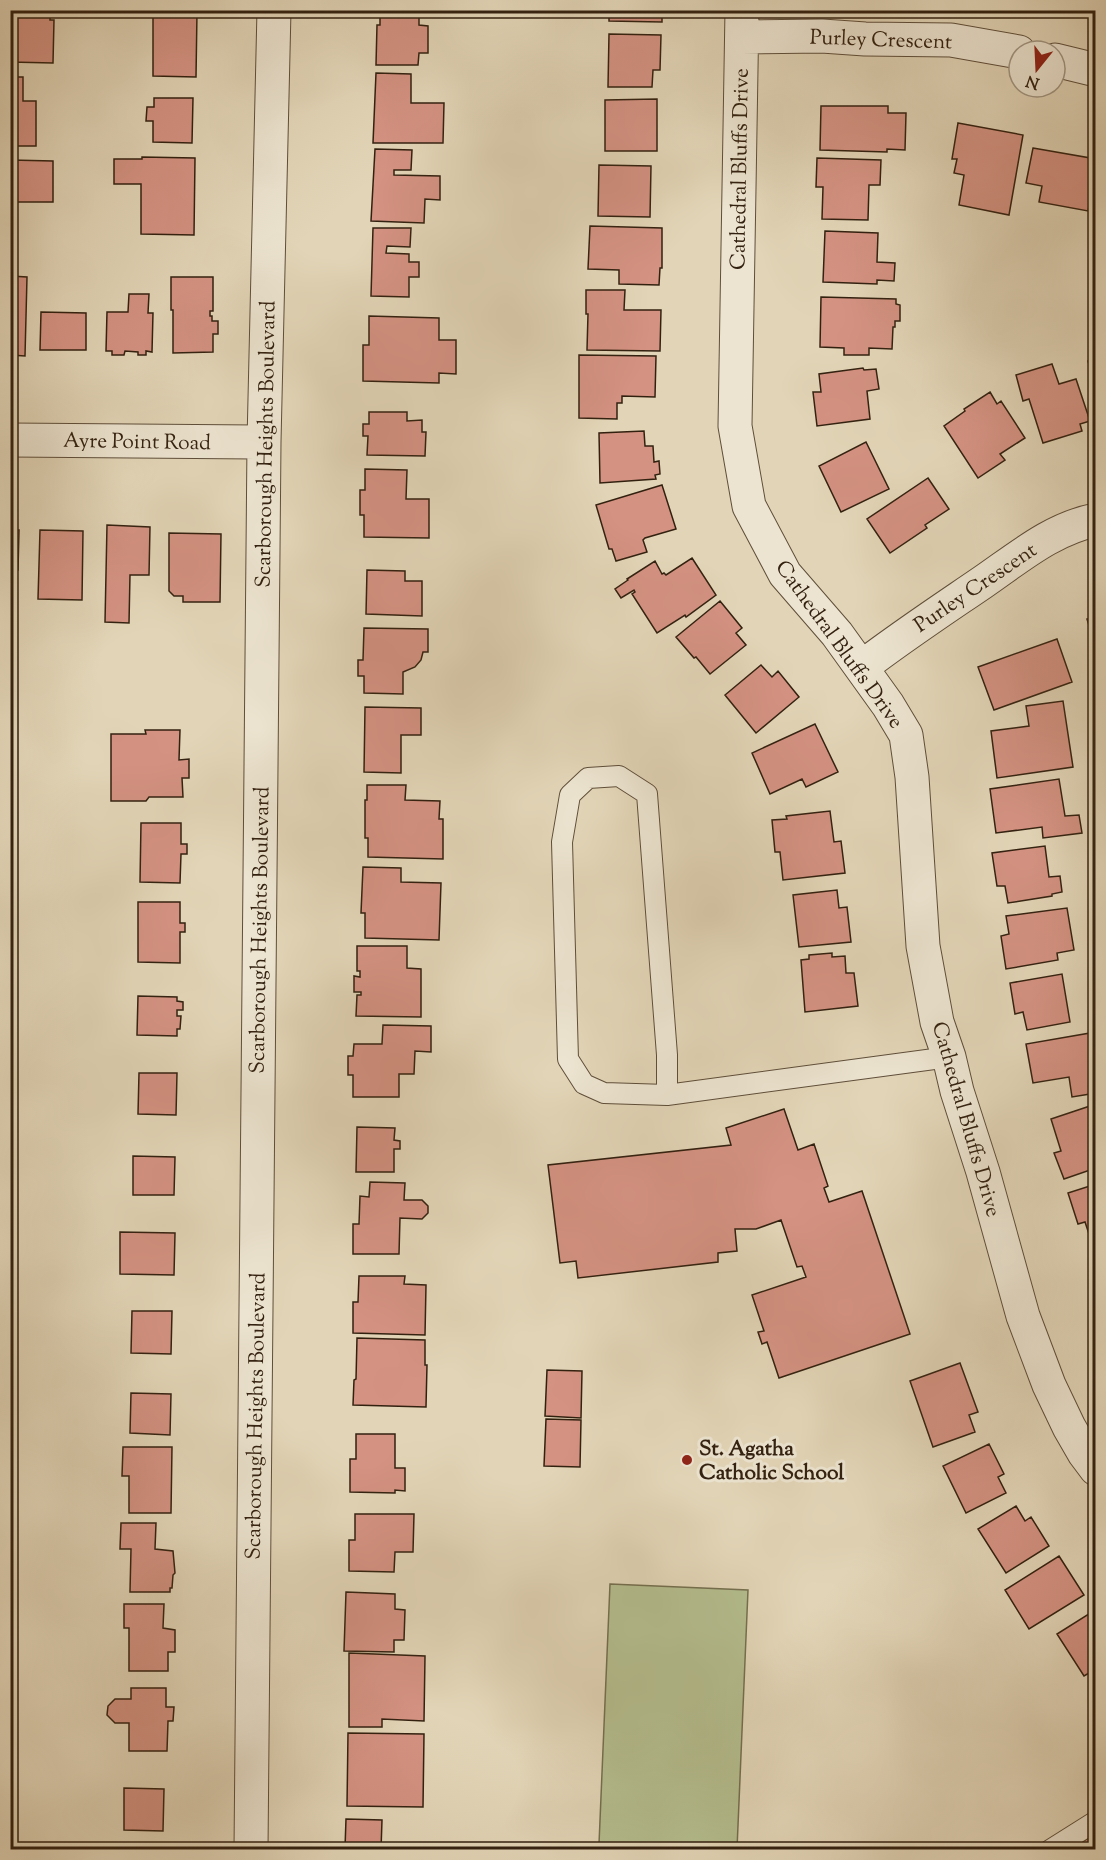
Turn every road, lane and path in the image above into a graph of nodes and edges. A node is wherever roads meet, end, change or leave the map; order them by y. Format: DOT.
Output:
graph roads {
  1 [pos="274,10"];
  2 [pos="742,24"];
  3 [pos="1007,50"];
  4 [pos="1067,63"];
  5 [pos="1095,70"];
  6 [pos="10,440"];
  7 [pos="264,442"];
  8 [pos="1095,520"];
  9 [pos="862,667"];
  10 [pos="949,1057"];
  11 [pos="667,1095"];
  12 [pos="1095,1468"];
  13 [pos="1095,1821"];
  14 [pos="250,1850"];
  15 [pos="1050,1850"];
  1 -- 7 [label="street, Scarborough Heights Boulevard"];
  2 -- 3 [label="street, Purley Crescent"];
  2 -- 9 [label="street, Cathedral Bluffs Drive"];
  4 -- 5 [label="street"];
  6 -- 7 [label="street, Ayre Point Road"];
  7 -- 14 [label="street, Scarborough Heights Boulevard"];
  8 -- 9 [label="street, Purley Crescent"];
  9 -- 10 [label="street, Cathedral Bluffs Drive"];
  10 -- 11 [label="lane"];
  10 -- 12 [label="street, Cathedral Bluffs Drive"];
  11 -- 11 [label="lane"];
  13 -- 15 [label="lane"];
}
